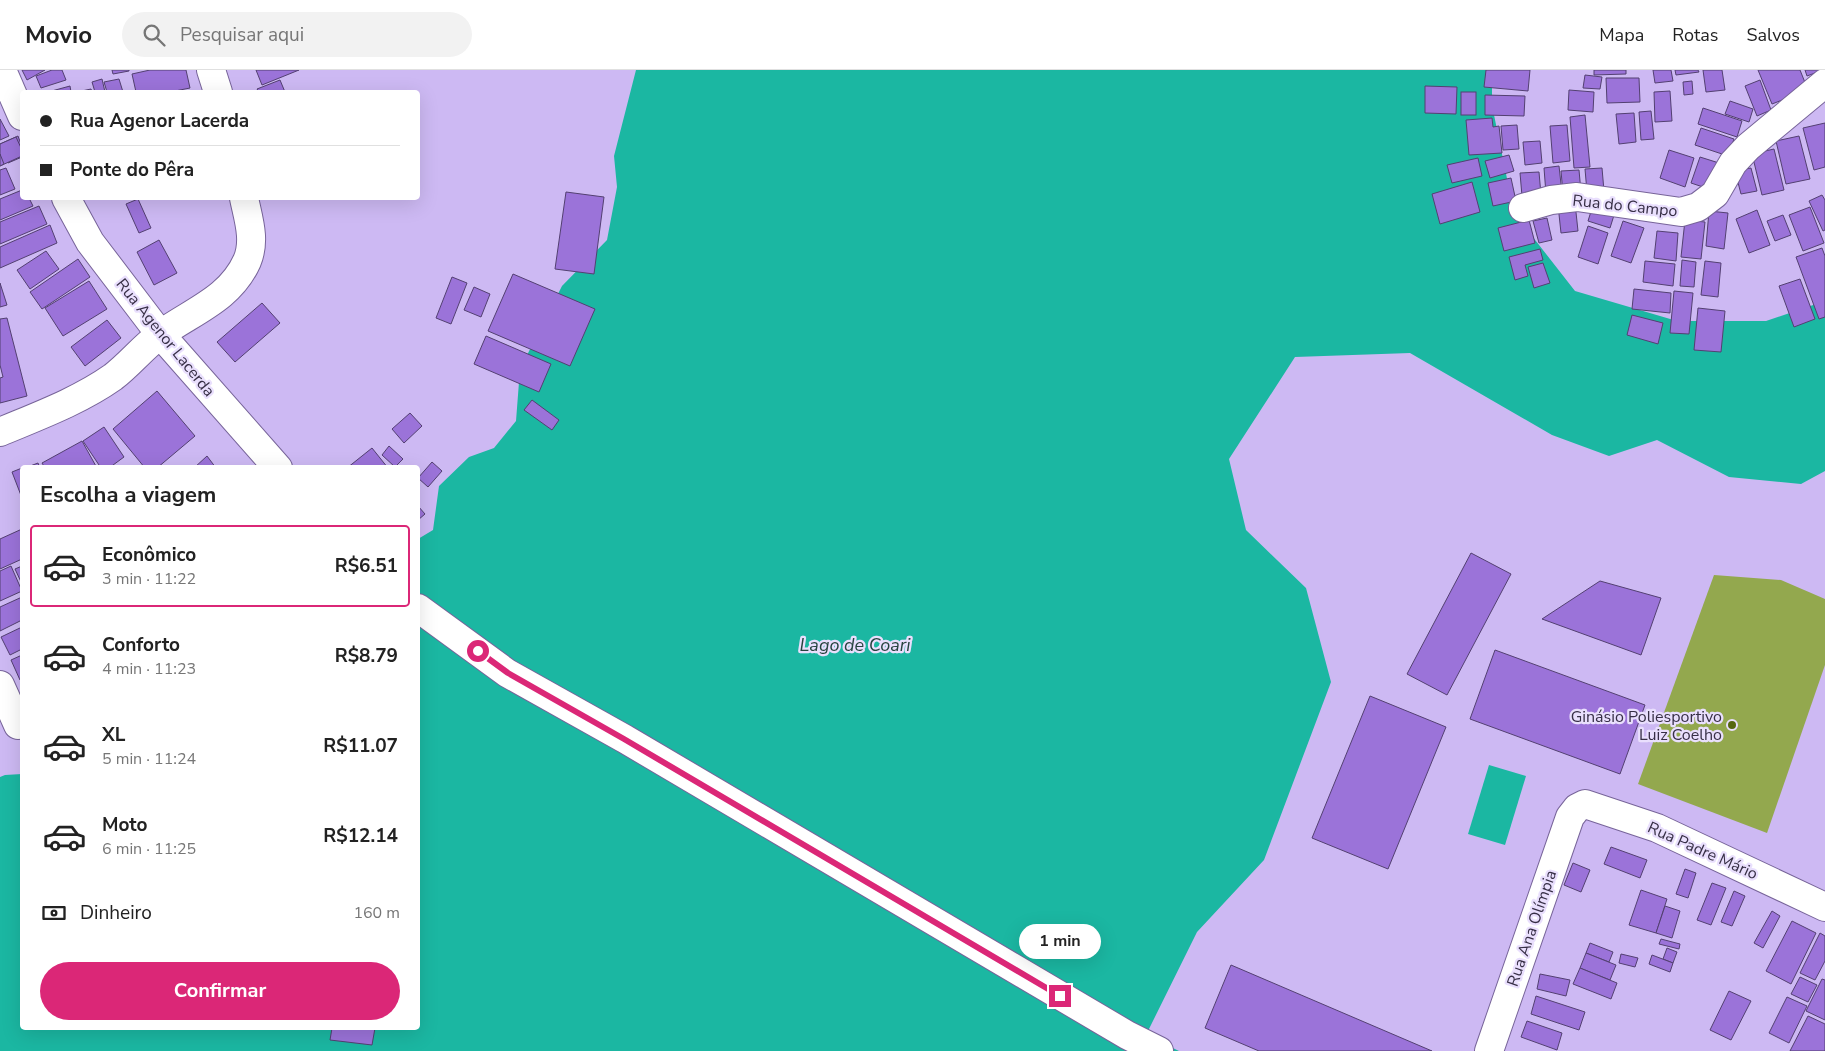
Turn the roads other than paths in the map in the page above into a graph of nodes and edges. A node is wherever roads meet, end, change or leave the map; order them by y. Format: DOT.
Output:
graph roads {
  1 [pos="2,70"];
  2 [pos="211,70"];
  3 [pos="1825,83"];
  4 [pos="217,90"];
  5 [pos="20,111"];
  6 [pos="67,200"];
  7 [pos="244,200"];
  8 [pos="1523,208"];
  9 [pos="160,334"];
  10 [pos="0,432"];
  11 [pos="275,465"];
  12 [pos="420,609"];
  13 [pos="0,685"];
  14 [pos="14,728"];
  15 [pos="1577,808"];
  16 [pos="1825,907"];
  17 [pos="1159,1051"];
  18 [pos="1489,1051"];
  1 -- 5 [label="street"];
  2 -- 4 [label="street"];
  3 -- 8 [label="street, Rua do Campo"];
  6 -- 9 [label="street, Rua Agenor Lacerda"];
  7 -- 9 [label="street"];
  9 -- 10 [label="street"];
  9 -- 11 [label="street, Rua Agenor Lacerda"];
  12 -- 17 [label="street"];
  13 -- 14 [label="street"];
  15 -- 16 [label="street, Rua Padre Mário"];
  15 -- 18 [label="street, Rua Ana Olímpia"];
}
